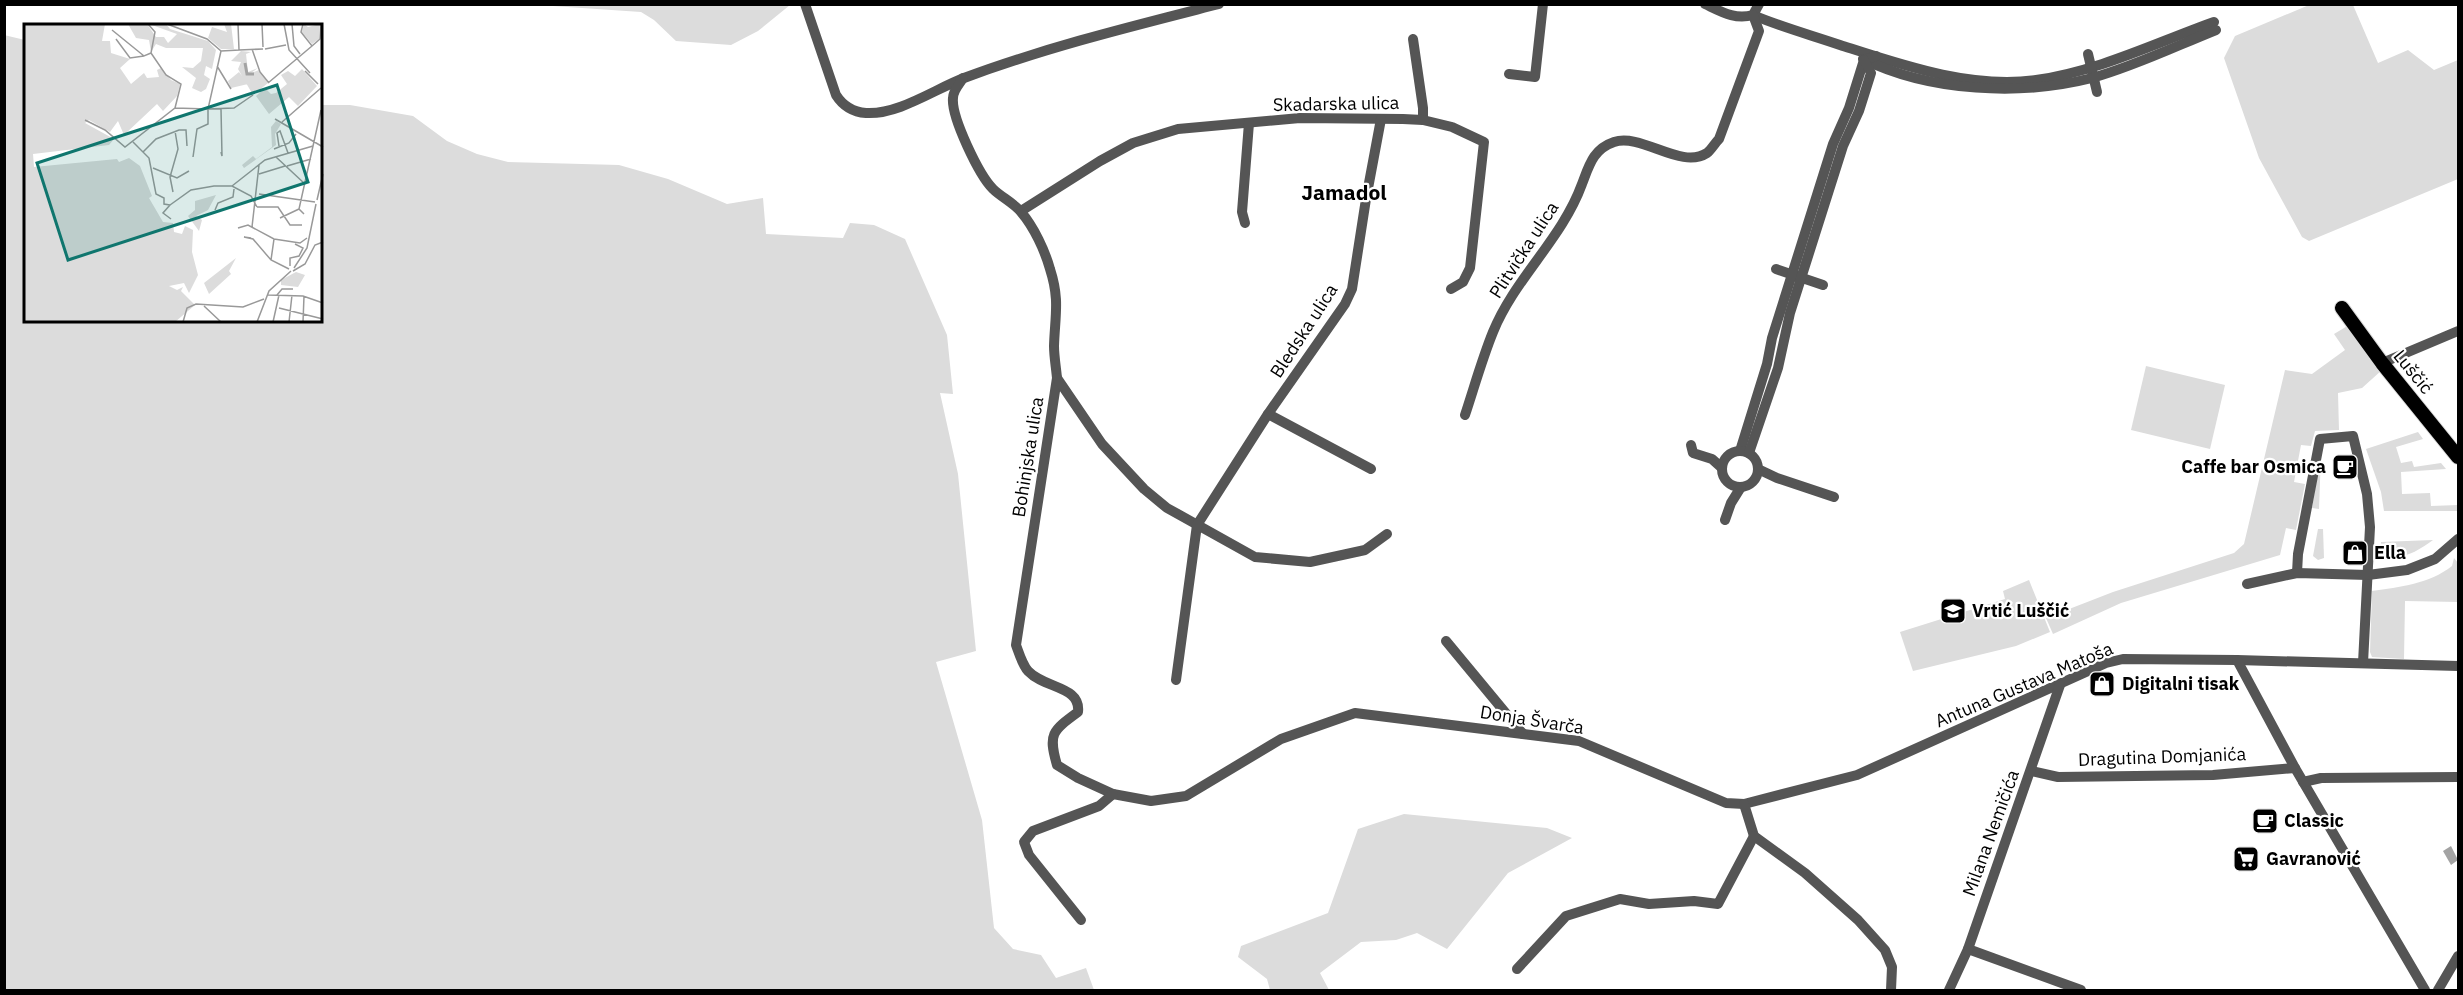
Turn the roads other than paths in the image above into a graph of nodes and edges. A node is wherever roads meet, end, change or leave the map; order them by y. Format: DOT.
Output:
graph roads {
  1 [pos="805,4"];
  2 [pos="1219,4"];
  3 [pos="1543,4"];
  4 [pos="1705,4"];
  5 [pos="1759,4"];
  6 [pos="1753,15"];
  7 [pos="2215,26"];
  8 [pos="1413,39"];
  9 [pos="1846,47"];
  10 [pos="2088,54"];
  11 [pos="1876,56"];
  12 [pos="1864,60"];
  13 [pos="1885,68"];
  14 [pos="1871,73"];
  15 [pos="2091,73"];
  16 [pos="1509,74"];
  17 [pos="963,78"];
  18 [pos="2097,92"];
  19 [pos="1381,119"];
  20 [pos="1423,120"];
  21 [pos="1249,123"];
  22 [pos="1021,211"];
  23 [pos="1245,223"];
  24 [pos="1776,270"];
  25 [pos="1797,277"];
  26 [pos="1823,285"];
  27 [pos="1451,289"];
  28 [pos="2343,308"];
  29 [pos="2458,331"];
  30 [pos="2382,363"];
  31 [pos="1057,378"];
  32 [pos="1268,414"];
  33 [pos="1465,415"];
  34 [pos="1691,445"];
  35 [pos="1744,452"];
  36 [pos="2458,457"];
  37 [pos="1723,464"];
  38 [pos="1371,470"];
  39 [pos="1757,473"];
  40 [pos="1736,485"];
  41 [pos="1834,497"];
  42 [pos="1725,520"];
  43 [pos="1197,525"];
  44 [pos="1388,534"];
  45 [pos="2458,539"];
  46 [pos="2297,573"];
  47 [pos="2368,575"];
  48 [pos="2247,584"];
  49 [pos="1446,641"];
  50 [pos="2237,660"];
  51 [pos="2363,663"];
  52 [pos="2458,666"];
  53 [pos="1176,680"];
  54 [pos="2060,685"];
  55 [pos="1523,734"];
  56 [pos="2295,768"];
  57 [pos="2031,771"];
  58 [pos="2458,777"];
  59 [pos="2303,782"];
  60 [pos="1113,794"];
  61 [pos="1744,804"];
  62 [pos="1754,836"];
  63 [pos="1081,920"];
  64 [pos="1968,949"];
  65 [pos="2458,956"];
  66 [pos="1517,969"];
  67 [pos="1891,990"];
  68 [pos="1949,990"];
  69 [pos="2080,990"];
  70 [pos="2424,990"];
  71 [pos="2438,990"];
  1 -- 17 [label="street"];
  2 -- 17 [label="street"];
  3 -- 16 [label="street"];
  4 -- 6 [label="street"];
  5 -- 6 [label="street"];
  6 -- 9 [label="street"];
  6 -- 33 [label="street, Plitvička ulica"];
  7 -- 15 [label="street"];
  8 -- 20 [label="street, Skadarska ulica"];
  9 -- 11 [label="street"];
  9 -- 12 [label="street"];
  10 -- 15 [label="street"];
  11 -- 12 [label="street"];
  11 -- 15 [label="street"];
  12 -- 13 [label="street"];
  12 -- 14 [label="street"];
  12 -- 25 [label="street"];
  13 -- 14 [label="street"];
  13 -- 15 [label="street"];
  14 -- 25 [label="street"];
  15 -- 18 [label="street"];
  17 -- 22 [label="street, Bohinjska ulica"];
  19 -- 20 [label="street, Skadarska ulica"];
  19 -- 21 [label="street, Skadarska ulica"];
  19 -- 32 [label="street, Bledska ulica"];
  20 -- 27 [label="street, Skadarska ulica"];
  21 -- 22 [label="street, Skadarska ulica"];
  21 -- 23 [label="street, Skadarska ulica"];
  22 -- 31 [label="street, Bohinjska ulica"];
  24 -- 25 [label="street"];
  25 -- 26 [label="street"];
  25 -- 35 [label="street"];
  28 -- 30 [label="main road, Luščić"];
  29 -- 30 [label="street"];
  30 -- 36 [label="main road, Luščić"];
  31 -- 43 [label="street"];
  31 -- 60 [label="street, Bohinjska ulica"];
  32 -- 38 [label="street"];
  32 -- 43 [label="street, Bledska ulica"];
  34 -- 37 [label="street"];
  35 -- 37 [label="street"];
  35 -- 39 [label="street"];
  37 -- 40 [label="street"];
  39 -- 40 [label="street"];
  39 -- 41 [label="street"];
  40 -- 42 [label="street"];
  43 -- 44 [label="street"];
  43 -- 53 [label="street, Bledska ulica"];
  45 -- 47 [label="street"];
  46 -- 47 [label="street"];
  46 -- 47 [label="street"];
  46 -- 48 [label="street"];
  47 -- 51 [label="street"];
  49 -- 55 [label="street"];
  50 -- 51 [label="street, Antuna Gustava Matoša"];
  50 -- 54 [label="street, Antuna Gustava Matoša"];
  50 -- 56 [label="street"];
  51 -- 52 [label="street, Antuna Gustava Matoša"];
  54 -- 57 [label="street, Milana Nemičića"];
  54 -- 61 [label="street, Antuna Gustava Matoša"];
  55 -- 60 [label="street, Donja Švarča"];
  55 -- 61 [label="street, Donja Švarča"];
  56 -- 57 [label="street, Dragutina Domjanića"];
  56 -- 59 [label="street"];
  57 -- 64 [label="street, Milana Nemičića"];
  58 -- 59 [label="street"];
  59 -- 70 [label="street"];
  60 -- 63 [label="street"];
  61 -- 62 [label="street"];
  62 -- 66 [label="street"];
  62 -- 67 [label="street"];
  64 -- 68 [label="street, Milana Nemičića"];
  64 -- 69 [label="street"];
  65 -- 71 [label="street"];
}
